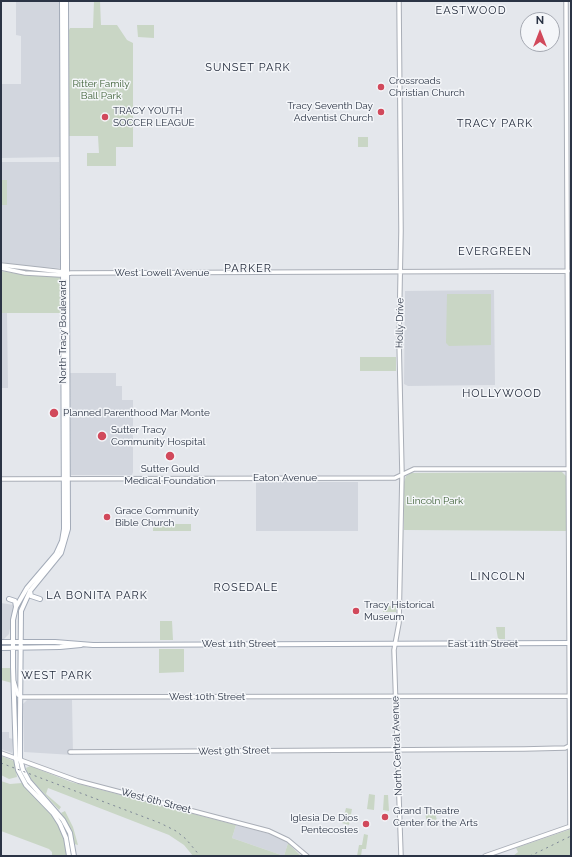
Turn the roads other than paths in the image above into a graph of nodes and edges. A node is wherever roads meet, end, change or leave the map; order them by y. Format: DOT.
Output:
graph roads {
  1 [pos="62,1"];
  2 [pos="66,1"];
  3 [pos="399,1"];
  4 [pos="566,1"];
  5 [pos="1,267"];
  6 [pos="568,271"];
  7 [pos="401,272"];
  8 [pos="64,273"];
  9 [pos="568,470"];
  10 [pos="402,474"];
  11 [pos="1,479"];
  12 [pos="66,479"];
  13 [pos="30,591"];
  14 [pos="9,599"];
  15 [pos="40,599"];
  16 [pos="16,607"];
  17 [pos="1,642"];
  18 [pos="13,642"];
  19 [pos="19,642"];
  20 [pos="570,643"];
  21 [pos="395,644"];
  22 [pos="84,645"];
  23 [pos="1,648"];
  24 [pos="13,648"];
  25 [pos="19,648"];
  26 [pos="14,682"];
  27 [pos="395,696"];
  28 [pos="569,696"];
  29 [pos="20,697"];
  30 [pos="571,745"];
  31 [pos="397,750"];
  32 [pos="70,752"];
  33 [pos="1,753"];
  34 [pos="18,759"];
  35 [pos="33,764"];
  36 [pos="23,770"];
  37 [pos="570,826"];
  38 [pos="69,856"];
  39 [pos="74,856"];
  40 [pos="308,856"];
  41 [pos="402,856"];
  42 [pos="485,856"];
  1 -- 8 [label="main road, North Tracy Boulevard"];
  2 -- 8 [label="main road, North Tracy Boulevard"];
  3 -- 7 [label="street, Holly Drive"];
  4 -- 6 [label="street"];
  5 -- 8 [label="street, West Lowell Avenue"];
  6 -- 7 [label="street, West Lowell Avenue"];
  6 -- 9 [label="street"];
  7 -- 8 [label="street, West Lowell Avenue"];
  7 -- 10 [label="street, Holly Drive"];
  8 -- 12 [label="main road, North Tracy Boulevard"];
  9 -- 10 [label="street, Eaton Avenue"];
  9 -- 20 [label="street"];
  10 -- 12 [label="street, Eaton Avenue"];
  10 -- 21 [label="street, Holly Drive"];
  11 -- 12 [label="street, Eaton Avenue"];
  12 -- 13 [label="main road, North Tracy Boulevard"];
  12 -- 16 [label="main road, North Tracy Boulevard"];
  13 -- 15 [label="main road"];
  13 -- 19 [label="main road, North Tracy Boulevard"];
  14 -- 16 [label="main road"];
  16 -- 18 [label="main road, North Tracy Boulevard"];
  17 -- 18 [label="main road, West 11th Street"];
  18 -- 19 [label="main road, West 11th Street"];
  18 -- 24 [label="main road, North Tracy Boulevard"];
  19 -- 22 [label="main road, West 11th Street"];
  19 -- 25 [label="main road, North Tracy Boulevard"];
  20 -- 21 [label="main road, East 11th Street"];
  20 -- 28 [label="street"];
  21 -- 22 [label="main road, West 11th Street"];
  21 -- 27 [label="street, North Central Avenue"];
  22 -- 25 [label="main road, West 11th Street"];
  23 -- 24 [label="main road, West 11th Street"];
  24 -- 25 [label="main road, West 11th Street"];
  24 -- 26 [label="main road, North Tracy Boulevard"];
  25 -- 29 [label="main road, North Tracy Boulevard"];
  26 -- 29 [label="street"];
  26 -- 34 [label="main road, North Tracy Boulevard"];
  27 -- 28 [label="street, West 10th Street"];
  27 -- 29 [label="street, West 10th Street"];
  27 -- 31 [label="street, North Central Avenue"];
  28 -- 30 [label="street"];
  29 -- 34 [label="main road, North Tracy Boulevard"];
  30 -- 31 [label="street, West 9th Street"];
  30 -- 37 [label="street"];
  31 -- 32 [label="street, West 9th Street"];
  31 -- 41 [label="street, North Central Avenue"];
  33 -- 34 [label="street, West 6th Street"];
  34 -- 35 [label="street, West 6th Street"];
  34 -- 36 [label="main road"];
  34 -- 38 [label="main road"];
  35 -- 36 [label="street"];
  35 -- 40 [label="street, West 6th Street"];
  36 -- 39 [label="main road"];
  37 -- 42 [label="street"];
}
